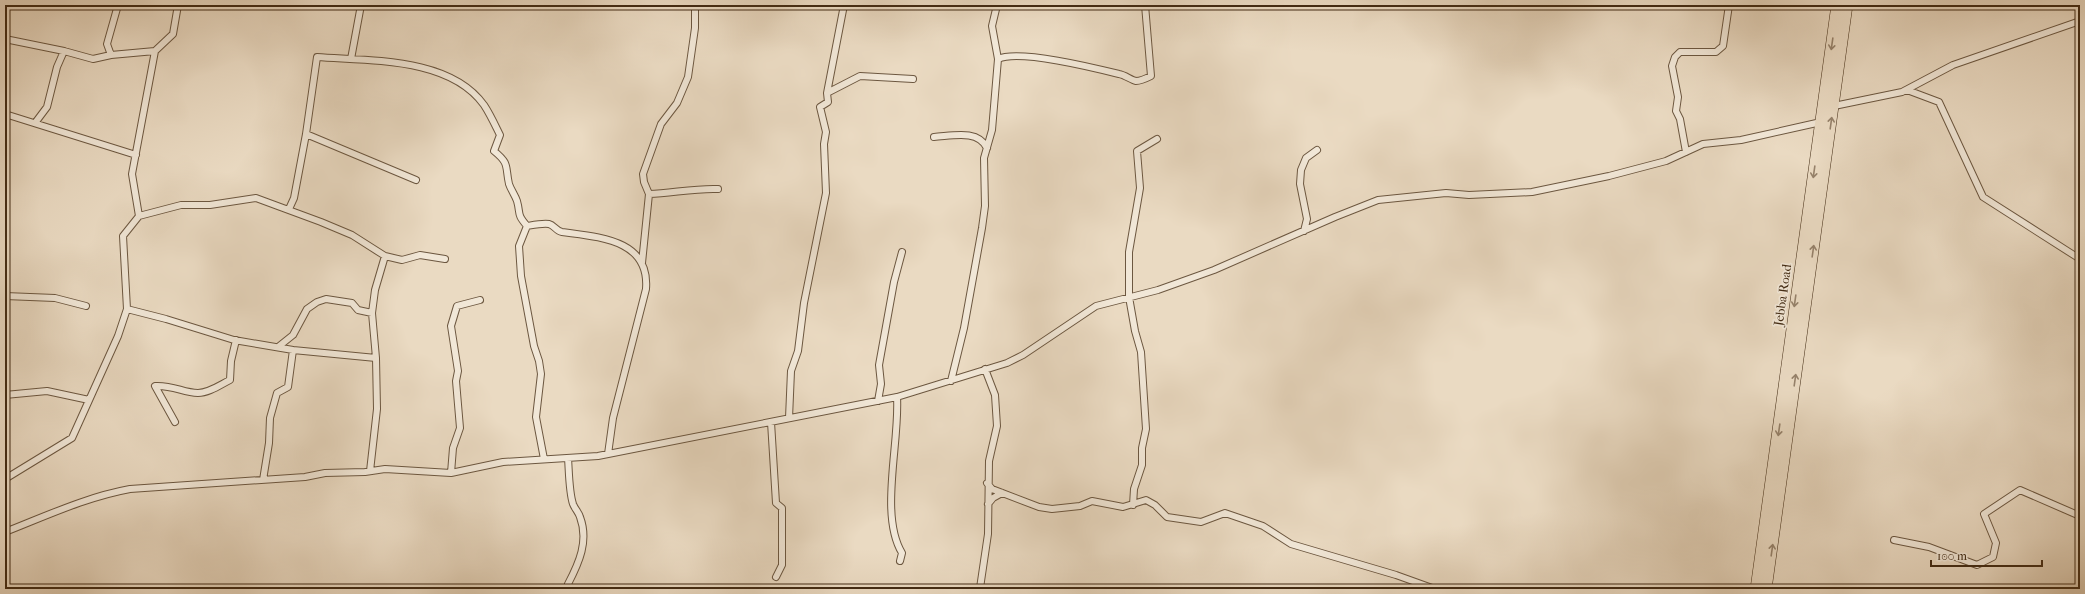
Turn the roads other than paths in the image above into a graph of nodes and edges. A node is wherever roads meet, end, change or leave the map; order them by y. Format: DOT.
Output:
graph roads {
  1 [pos="118,5"];
  2 [pos="178,5"];
  3 [pos="361,5"];
  4 [pos="695,5"];
  5 [pos="844,5"];
  6 [pos="997,5"];
  7 [pos="1145,5"];
  8 [pos="1729,5"];
  9 [pos="1837,5"];
  10 [pos="1847,5"];
  11 [pos="2080,21"];
  12 [pos="5,39"];
  13 [pos="64,51"];
  14 [pos="155,51"];
  15 [pos="111,55"];
  16 [pos="998,59"];
  17 [pos="351,60"];
  18 [pos="913,79"];
  19 [pos="1907,90"];
  20 [pos="827,93"];
  21 [pos="1834,106"];
  22 [pos="5,114"];
  23 [pos="1821,122"];
  24 [pos="35,123"];
  25 [pos="306,134"];
  26 [pos="934,137"];
  27 [pos="1157,139"];
  28 [pos="987,148"];
  29 [pos="1317,150"];
  30 [pos="1686,152"];
  31 [pos="136,155"];
  32 [pos="416,180"];
  33 [pos="718,189"];
  34 [pos="649,194"];
  35 [pos="289,209"];
  36 [pos="139,216"];
  37 [pos="527,226"];
  38 [pos="1304,231"];
  39 [pos="902,252"];
  40 [pos="384,256"];
  41 [pos="445,260"];
  42 [pos="2080,260"];
  43 [pos="642,263"];
  44 [pos="5,296"];
  45 [pos="1129,297"];
  46 [pos="480,300"];
  47 [pos="86,306"];
  48 [pos="127,309"];
  49 [pos="372,313"];
  50 [pos="236,340"];
  51 [pos="278,347"];
  52 [pos="293,350"];
  53 [pos="376,358"];
  54 [pos="985,369"];
  55 [pos="951,381"];
  56 [pos="5,395"];
  57 [pos="897,397"];
  58 [pos="89,400"];
  59 [pos="878,401"];
  60 [pos="789,418"];
  61 [pos="175,422"];
  62 [pos="771,422"];
  63 [pos="608,454"];
  64 [pos="568,458"];
  65 [pos="544,459"];
  66 [pos="370,471"];
  67 [pos="452,473"];
  68 [pos="5,479"];
  69 [pos="263,480"];
  70 [pos="987,483"];
  71 [pos="1002,493"];
  72 [pos="988,504"];
  73 [pos="1133,505"];
  74 [pos="2080,516"];
  75 [pos="5,532"];
  76 [pos="1894,540"];
  77 [pos="900,561"];
  78 [pos="776,577"];
  79 [pos="568,584"];
  80 [pos="980,588"];
  81 [pos="1435,589"];
  82 [pos="1756,589"];
  83 [pos="1766,589"];
  1 -- 15 [label="street"];
  2 -- 14 [label="street"];
  3 -- 17 [label="street"];
  4 -- 34 [label="street"];
  5 -- 20 [label="street"];
  6 -- 16 [label="street"];
  7 -- 16 [label="street"];
  8 -- 30 [label="street"];
  9 -- 23 [label="highway, Jebba Road, one-way"];
  10 -- 21 [label="highway"];
  11 -- 19 [label="street"];
  12 -- 13 [label="street"];
  13 -- 15 [label="street"];
  13 -- 24 [label="street"];
  14 -- 15 [label="street"];
  14 -- 31 [label="street"];
  16 -- 28 [label="street"];
  17 -- 25 [label="street"];
  17 -- 37 [label="street"];
  18 -- 20 [label="street"];
  19 -- 21 [label="street"];
  19 -- 42 [label="street"];
  20 -- 60 [label="street"];
  83 -- 21 [label="highway, one-way"];
  22 -- 24 [label="street"];
  23 -- 30 [label="street"];
  23 -- 82 [label="highway, Jebba Road, one-way"];
  24 -- 31 [label="street"];
  25 -- 32 [label="street"];
  25 -- 35 [label="street"];
  26 -- 28 [label="street"];
  27 -- 45 [label="street"];
  28 -- 55 [label="street"];
  29 -- 38 [label="street"];
  30 -- 38 [label="street"];
  31 -- 36 [label="street"];
  33 -- 34 [label="street"];
  34 -- 43 [label="street"];
  35 -- 36 [label="street"];
  35 -- 40 [label="street"];
  36 -- 48 [label="street"];
  37 -- 43 [label="street"];
  37 -- 65 [label="street"];
  38 -- 45 [label="street"];
  39 -- 59 [label="street"];
  40 -- 41 [label="street"];
  40 -- 49 [label="street"];
  43 -- 63 [label="street"];
  44 -- 47 [label="street"];
  45 -- 54 [label="street"];
  45 -- 73 [label="street"];
  46 -- 67 [label="street"];
  48 -- 50 [label="street"];
  48 -- 58 [label="street"];
  49 -- 51 [label="street"];
  49 -- 53 [label="street"];
  50 -- 51 [label="street"];
  50 -- 61 [label="street"];
  51 -- 52 [label="street"];
  52 -- 53 [label="street"];
  52 -- 69 [label="street"];
  53 -- 66 [label="street"];
  54 -- 55 [label="street"];
  54 -- 70 [label="street"];
  55 -- 57 [label="street"];
  56 -- 58 [label="street"];
  57 -- 59 [label="street"];
  57 -- 77 [label="street"];
  58 -- 68 [label="street"];
  59 -- 60 [label="street"];
  60 -- 62 [label="street"];
  62 -- 63 [label="street"];
  62 -- 78 [label="street"];
  63 -- 64 [label="street"];
  64 -- 65 [label="street"];
  64 -- 79 [label="street"];
  65 -- 67 [label="street"];
  66 -- 67 [label="street"];
  66 -- 69 [label="street"];
  69 -- 75 [label="street"];
  70 -- 71 [label="street"];
  70 -- 72 [label="street"];
  71 -- 72 [label="street"];
  71 -- 73 [label="street"];
  72 -- 80 [label="street"];
  73 -- 81 [label="street"];
  74 -- 76 [label="street"];
}
